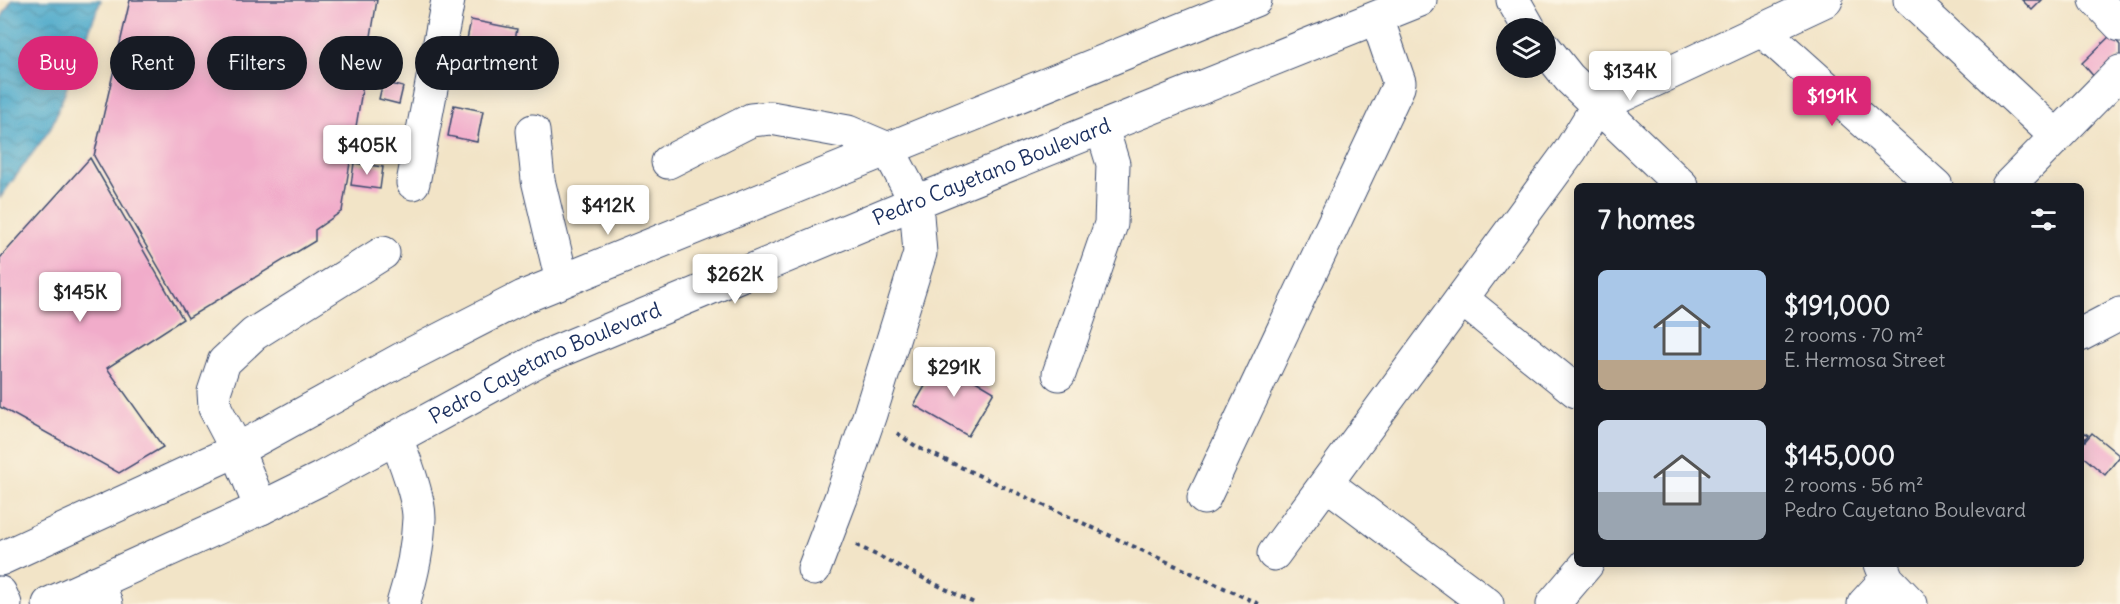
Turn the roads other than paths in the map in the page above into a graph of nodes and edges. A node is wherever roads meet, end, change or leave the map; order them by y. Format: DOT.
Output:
graph roads {
  1 [pos="448,0"];
  2 [pos="1255,0"];
  3 [pos="1420,0"];
  4 [pos="1513,0"];
  5 [pos="1826,0"];
  6 [pos="1910,0"];
  7 [pos="2097,0"];
  8 [pos="1377,18"];
  9 [pos="1523,18"];
  10 [pos="2120,25"];
  11 [pos="1762,30"];
  12 [pos="1556,62"];
  13 [pos="2120,72"];
  14 [pos="1598,107"];
  15 [pos="1102,128"];
  16 [pos="533,131"];
  17 [pos="2056,136"];
  18 [pos="888,149"];
  19 [pos="669,162"];
  20 [pos="413,183"];
  21 [pos="1679,183"];
  22 [pos="1933,183"];
  23 [pos="2011,183"];
  24 [pos="916,202"];
  25 [pos="383,253"];
  26 [pos="562,282"];
  27 [pos="1462,298"];
  28 [pos="2120,314"];
  29 [pos="2084,334"];
  30 [pos="1059,374"];
  31 [pos="1574,389"];
  32 [pos="395,438"];
  33 [pos="237,450"];
  34 [pos="1327,483"];
  35 [pos="1204,498"];
  36 [pos="261,508"];
  37 [pos="1274,554"];
  38 [pos="0,559"];
  39 [pos="1584,567"];
  40 [pos="814,569"];
  41 [pos="1884,571"];
  42 [pos="0,593"];
  43 [pos="102,593"];
  44 [pos="6,604"];
  45 [pos="49,604"];
  46 [pos="403,604"];
  47 [pos="1487,604"];
  48 [pos="1553,604"];
  49 [pos="1864,604"];
  50 [pos="1911,604"];
  1 -- 20 [label="main road"];
  2 -- 18 [label="main road"];
  3 -- 8 [label="main road, Pedro Cayetano Boulevard"];
  4 -- 9 [label="main road"];
  5 -- 11 [label="main road"];
  6 -- 17 [label="main road"];
  7 -- 10 [label="main road"];
  8 -- 15 [label="main road, Pedro Cayetano Boulevard"];
  8 -- 35 [label="main road"];
  11 -- 14 [label="main road"];
  11 -- 22 [label="main road"];
  12 -- 14 [label="main road"];
  13 -- 17 [label="main road"];
  14 -- 21 [label="main road"];
  14 -- 27 [label="main road"];
  15 -- 24 [label="main road, Pedro Cayetano Boulevard"];
  15 -- 30 [label="main road"];
  16 -- 26 [label="main road"];
  17 -- 23 [label="main road"];
  18 -- 19 [label="main road"];
  18 -- 24 [label="main road"];
  18 -- 26 [label="main road"];
  24 -- 32 [label="main road, Pedro Cayetano Boulevard"];
  24 -- 40 [label="main road"];
  25 -- 33 [label="main road"];
  26 -- 33 [label="main road"];
  27 -- 31 [label="main road"];
  27 -- 34 [label="main road"];
  28 -- 29 [label="main road"];
  32 -- 36 [label="main road, Pedro Cayetano Boulevard"];
  32 -- 46 [label="main road"];
  33 -- 36 [label="main road"];
  33 -- 38 [label="main road"];
  34 -- 37 [label="main road"];
  34 -- 47 [label="main road"];
  36 -- 43 [label="main road, Pedro Cayetano Boulevard"];
  39 -- 48 [label="main road"];
  41 -- 49 [label="main road"];
  41 -- 50 [label="main road"];
  42 -- 44 [label="main road"];
  43 -- 45 [label="main road, Pedro Cayetano Boulevard"];
}
